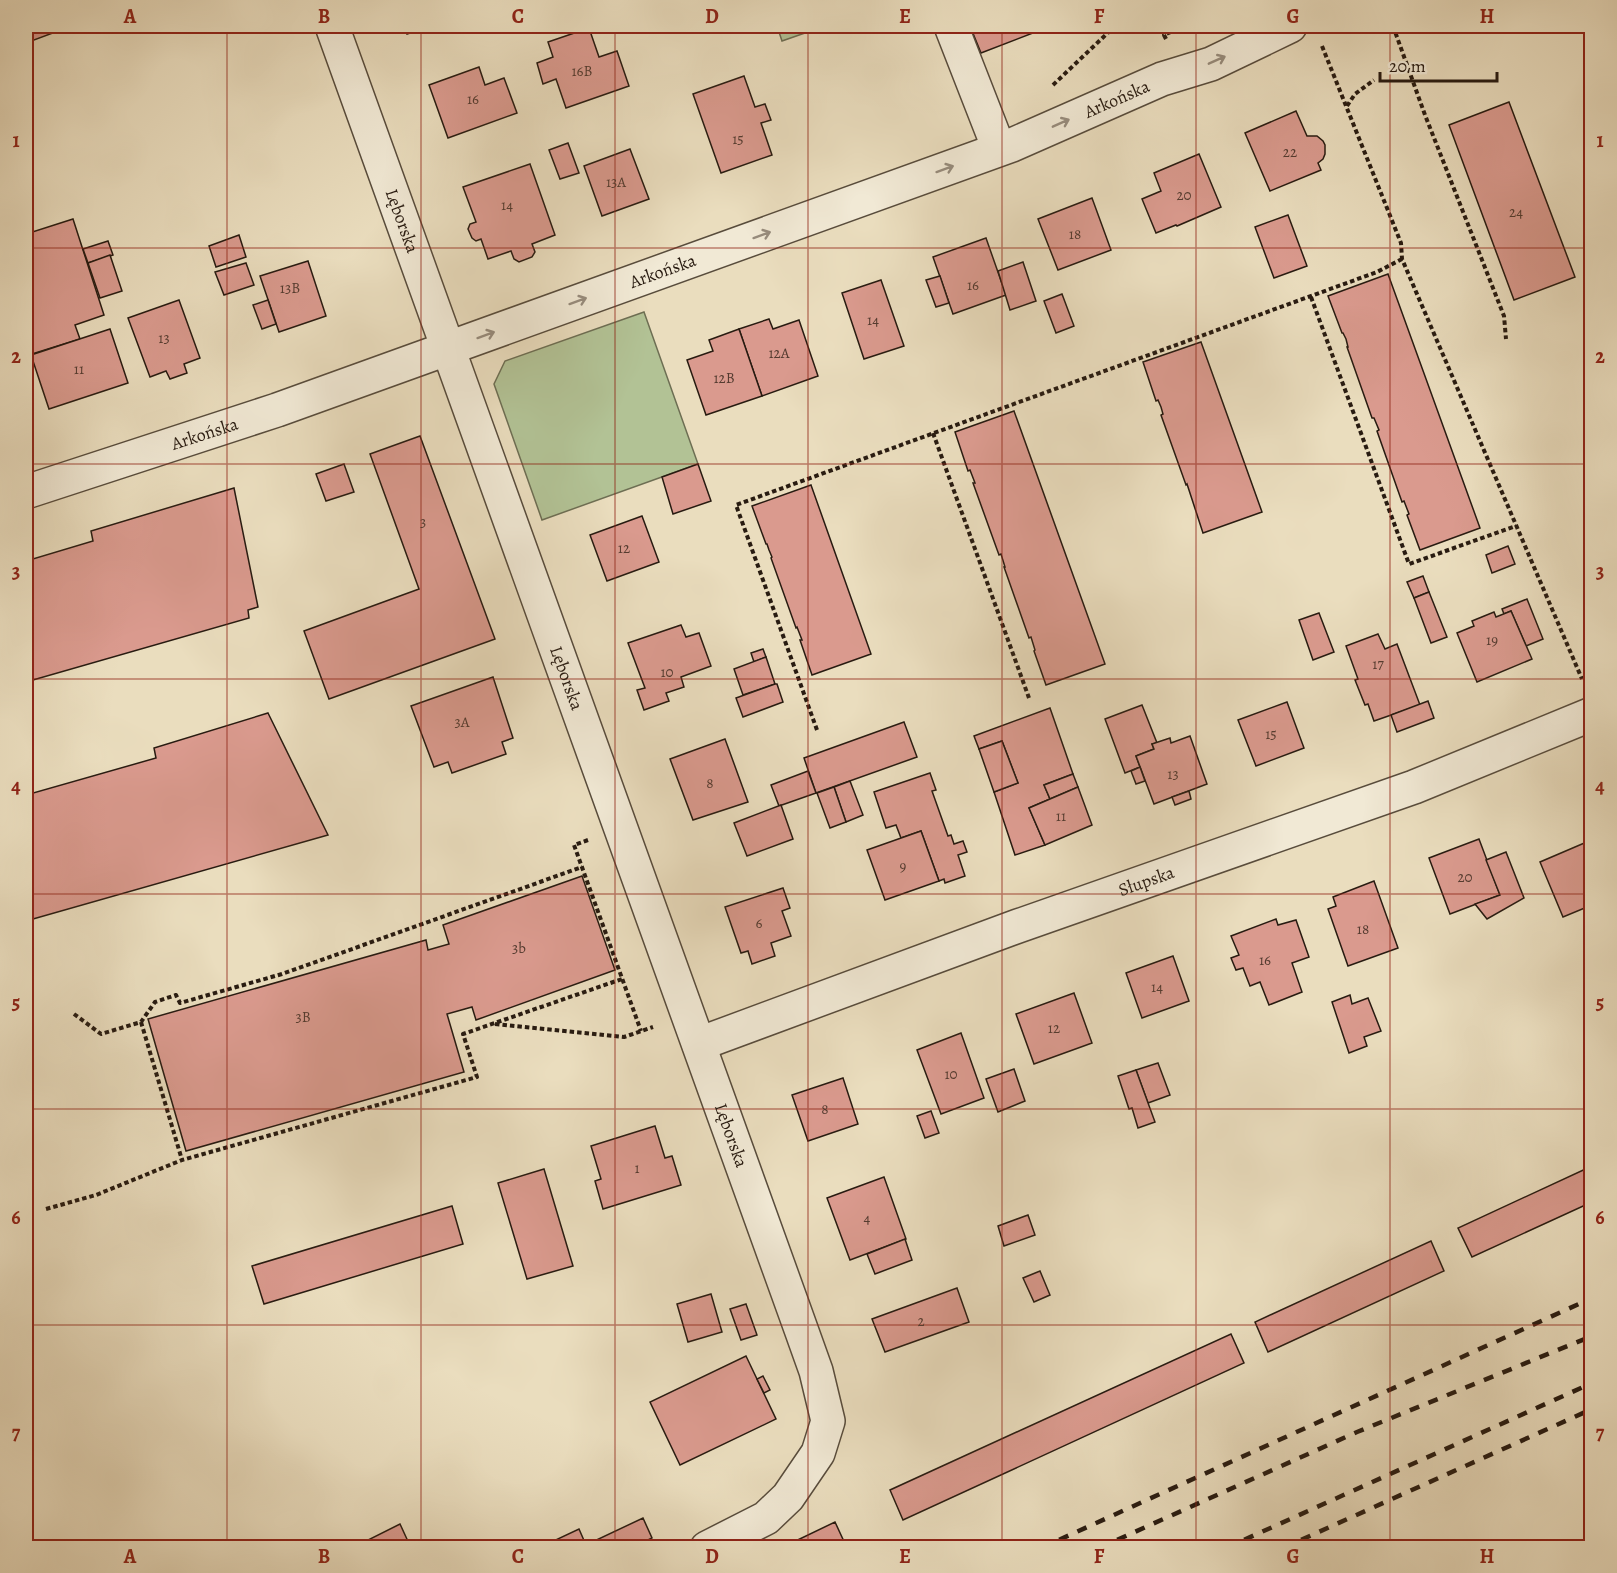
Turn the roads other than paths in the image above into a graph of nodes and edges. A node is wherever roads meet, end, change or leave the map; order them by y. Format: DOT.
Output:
graph roads {
  1 [pos="332,26"];
  2 [pos="951,26"];
  3 [pos="1290,26"];
  4 [pos="999,149"];
  5 [pos="448,348"];
  6 [pos="26,492"];
  7 [pos="1592,714"];
  8 [pos="699,1044"];
  9 [pos="707,1548"];
  1 -- 5 [label="street, Lęborska"];
  2 -- 4 [label="street"];
  4 -- 3 [label="street, Arkońska, one-way"];
  5 -- 4 [label="street, Arkońska, one-way"];
  5 -- 6 [label="street, Arkońska"];
  5 -- 8 [label="street, Lęborska"];
  7 -- 8 [label="street, Słupska"];
  8 -- 9 [label="street, Lęborska"];
}
